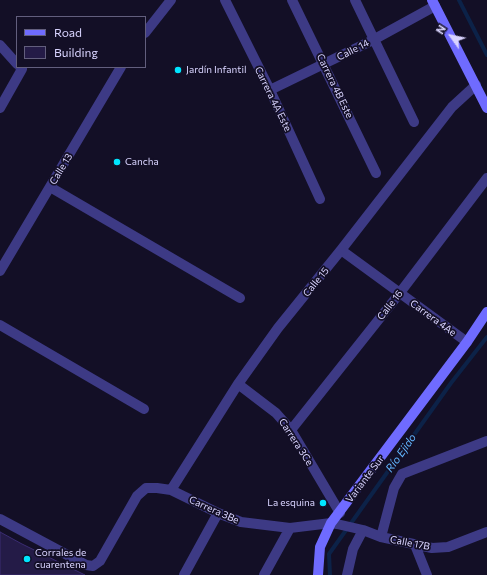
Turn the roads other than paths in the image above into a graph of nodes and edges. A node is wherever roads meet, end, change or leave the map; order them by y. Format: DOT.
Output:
graph roads {
  1 [pos="171,0"];
  2 [pos="225,0"];
  3 [pos="292,0"];
  4 [pos="355,0"];
  5 [pos="433,3"];
  6 [pos="146,32"];
  7 [pos="373,40"];
  8 [pos="0,45"];
  9 [pos="16,63"];
  10 [pos="324,65"];
  11 [pos="21,68"];
  12 [pos="120,68"];
  13 [pos="476,85"];
  14 [pos="270,90"];
  15 [pos="0,108"];
  16 [pos="487,108"];
  17 [pos="414,122"];
  18 [pos="376,173"];
  19 [pos="487,178"];
  20 [pos="50,186"];
  21 [pos="320,199"];
  22 [pos="341,250"];
  23 [pos="0,271"];
  24 [pos="400,294"];
  25 [pos="240,298"];
  26 [pos="487,312"];
  27 [pos="0,325"];
  28 [pos="467,342"];
  29 [pos="238,384"];
  30 [pos="144,408"];
  31 [pos="291,430"];
  32 [pos="487,441"];
  33 [pos="171,490"];
  34 [pos="218,513"];
  35 [pos="340,513"];
  36 [pos="0,519"];
  37 [pos="334,523"];
  38 [pos="290,528"];
  39 [pos="360,530"];
  40 [pos="487,532"];
  41 [pos="381,537"];
  42 [pos="415,545"];
  43 [pos="184,575"];
  44 [pos="264,575"];
  45 [pos="318,575"];
  46 [pos="348,575"];
  47 [pos="427,575"];
  1 -- 6 [label="street"];
  2 -- 14 [label="street, Carrera 4A Este"];
  3 -- 10 [label="street, Carrera 4B Este"];
  4 -- 7 [label="street"];
  5 -- 7 [label="street, Calle 14"];
  5 -- 13 [label="main road"];
  7 -- 10 [label="street, Calle 14"];
  7 -- 17 [label="street"];
  8 -- 9 [label="street"];
  10 -- 14 [label="street, Calle 14"];
  10 -- 18 [label="street, Carrera 4B Este"];
  11 -- 15 [label="street"];
  12 -- 20 [label="street, Calle 13"];
  13 -- 16 [label="main road"];
  13 -- 22 [label="street, Calle 15"];
  14 -- 21 [label="street, Carrera 4A Este"];
  19 -- 24 [label="street, Calle 16"];
  20 -- 23 [label="street, Calle 13"];
  20 -- 25 [label="street"];
  22 -- 24 [label="street, Carrera 4Ae"];
  22 -- 29 [label="street, Calle 15"];
  24 -- 28 [label="street, Carrera 4Ae"];
  24 -- 31 [label="street, Calle 16"];
  26 -- 28 [label="main road, Variante Sur"];
  27 -- 30 [label="street"];
  28 -- 35 [label="main road, Variante Sur"];
  29 -- 31 [label="street, Carrera 3Ce"];
  29 -- 33 [label="street, Calle 15"];
  31 -- 35 [label="street, Carrera 3Ce"];
  32 -- 41 [label="street"];
  33 -- 34 [label="street, Carrera 3Be"];
  33 -- 36 [label="street, Carrera 3Be"];
  34 -- 38 [label="street, Carrera 3Be"];
  34 -- 43 [label="street"];
  35 -- 37 [label="main road, Variante Sur"];
  37 -- 38 [label="street, Carrera 3Be"];
  37 -- 39 [label="street, Calle 17B"];
  37 -- 45 [label="main road, Variante Sur"];
  38 -- 44 [label="street"];
  39 -- 41 [label="street, Calle 17B"];
  39 -- 46 [label="street"];
  40 -- 42 [label="street, Calle 17B"];
  41 -- 42 [label="street, Calle 17B"];
  42 -- 47 [label="street"];
}
